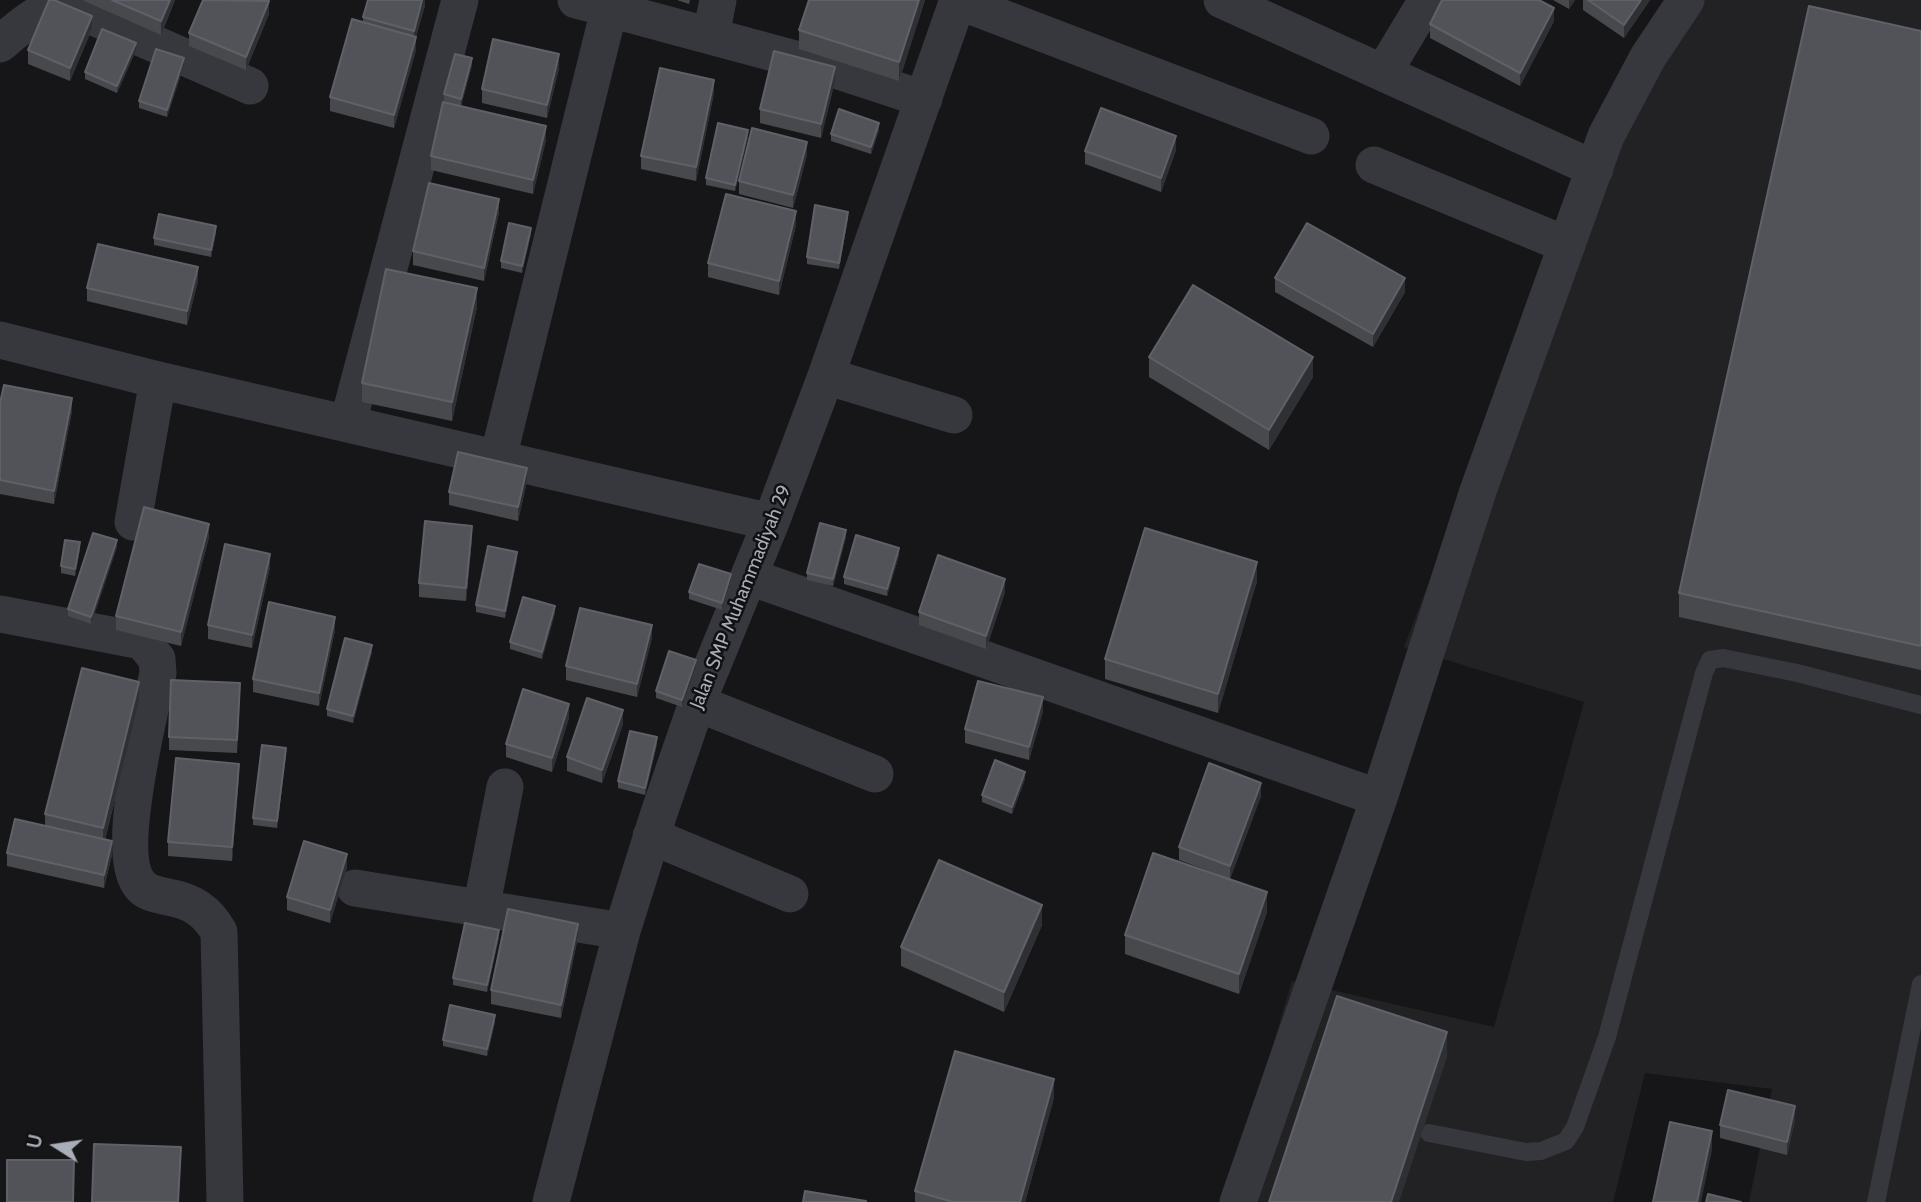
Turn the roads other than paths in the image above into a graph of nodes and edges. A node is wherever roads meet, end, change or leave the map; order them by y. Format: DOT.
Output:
graph roads {
  1 [pos="460,0"];
  2 [pos="718,0"];
  3 [pos="1222,0"];
  4 [pos="1427,0"];
  5 [pos="1686,0"];
  6 [pos="958,1"];
  7 [pos="593,5"];
  8 [pos="711,35"];
  9 [pos="0,44"];
  10 [pos="1383,73"];
  11 [pos="250,86"];
  12 [pos="924,99"];
  13 [pos="1311,136"];
  14 [pos="1374,165"];
  15 [pos="1595,169"];
  16 [pos="1567,245"];
  17 [pos="0,340"];
  18 [pos="826,376"];
  19 [pos="158,380"];
  20 [pos="954,415"];
  21 [pos="348,423"];
  22 [pos="498,458"];
  23 [pos="133,522"];
  24 [pos="771,522"];
  25 [pos="750,576"];
  26 [pos="0,614"];
  27 [pos="697,703"];
  28 [pos="1921,705"];
  29 [pos="875,774"];
  30 [pos="505,787"];
  31 [pos="1379,798"];
  32 [pos="651,836"];
  33 [pos="355,888"];
  34 [pos="790,894"];
  35 [pos="481,909"];
  36 [pos="622,931"];
  37 [pos="1921,984"];
  38 [pos="1429,1133"];
  39 [pos="225,1202"];
  40 [pos="551,1202"];
  41 [pos="1238,1202"];
  42 [pos="1876,1202"];
  1 -- 21 [label="street"];
  2 -- 8 [label="street"];
  3 -- 10 [label="street"];
  4 -- 10 [label="street"];
  5 -- 15 [label="street"];
  6 -- 12 [label="street, Jalan SMP Muhammadiyah 29"];
  6 -- 13 [label="street"];
  7 -- 8 [label="street"];
  7 -- 22 [label="street"];
  8 -- 12 [label="street"];
  9 -- 11 [label="street"];
  10 -- 15 [label="street"];
  12 -- 18 [label="street, Jalan SMP Muhammadiyah 29"];
  14 -- 16 [label="street"];
  15 -- 16 [label="street"];
  16 -- 31 [label="street"];
  17 -- 19 [label="street"];
  18 -- 20 [label="street"];
  18 -- 24 [label="street, Jalan SMP Muhammadiyah 29"];
  19 -- 21 [label="street"];
  19 -- 23 [label="street"];
  21 -- 22 [label="street"];
  22 -- 24 [label="street"];
  24 -- 25 [label="street, Jalan SMP Muhammadiyah 29"];
  25 -- 27 [label="street, Jalan SMP Muhammadiyah 29"];
  25 -- 31 [label="street"];
  26 -- 39 [label="street"];
  27 -- 29 [label="street"];
  27 -- 32 [label="street, Jalan SMP Muhammadiyah 29"];
  28 -- 38 [label="lane"];
  30 -- 35 [label="street"];
  31 -- 41 [label="street"];
  32 -- 34 [label="street"];
  32 -- 36 [label="street, Jalan SMP Muhammadiyah 29"];
  33 -- 35 [label="street"];
  35 -- 36 [label="street"];
  36 -- 40 [label="street, Jalan SMP Muhammadiyah 29"];
  37 -- 42 [label="lane"];
}
